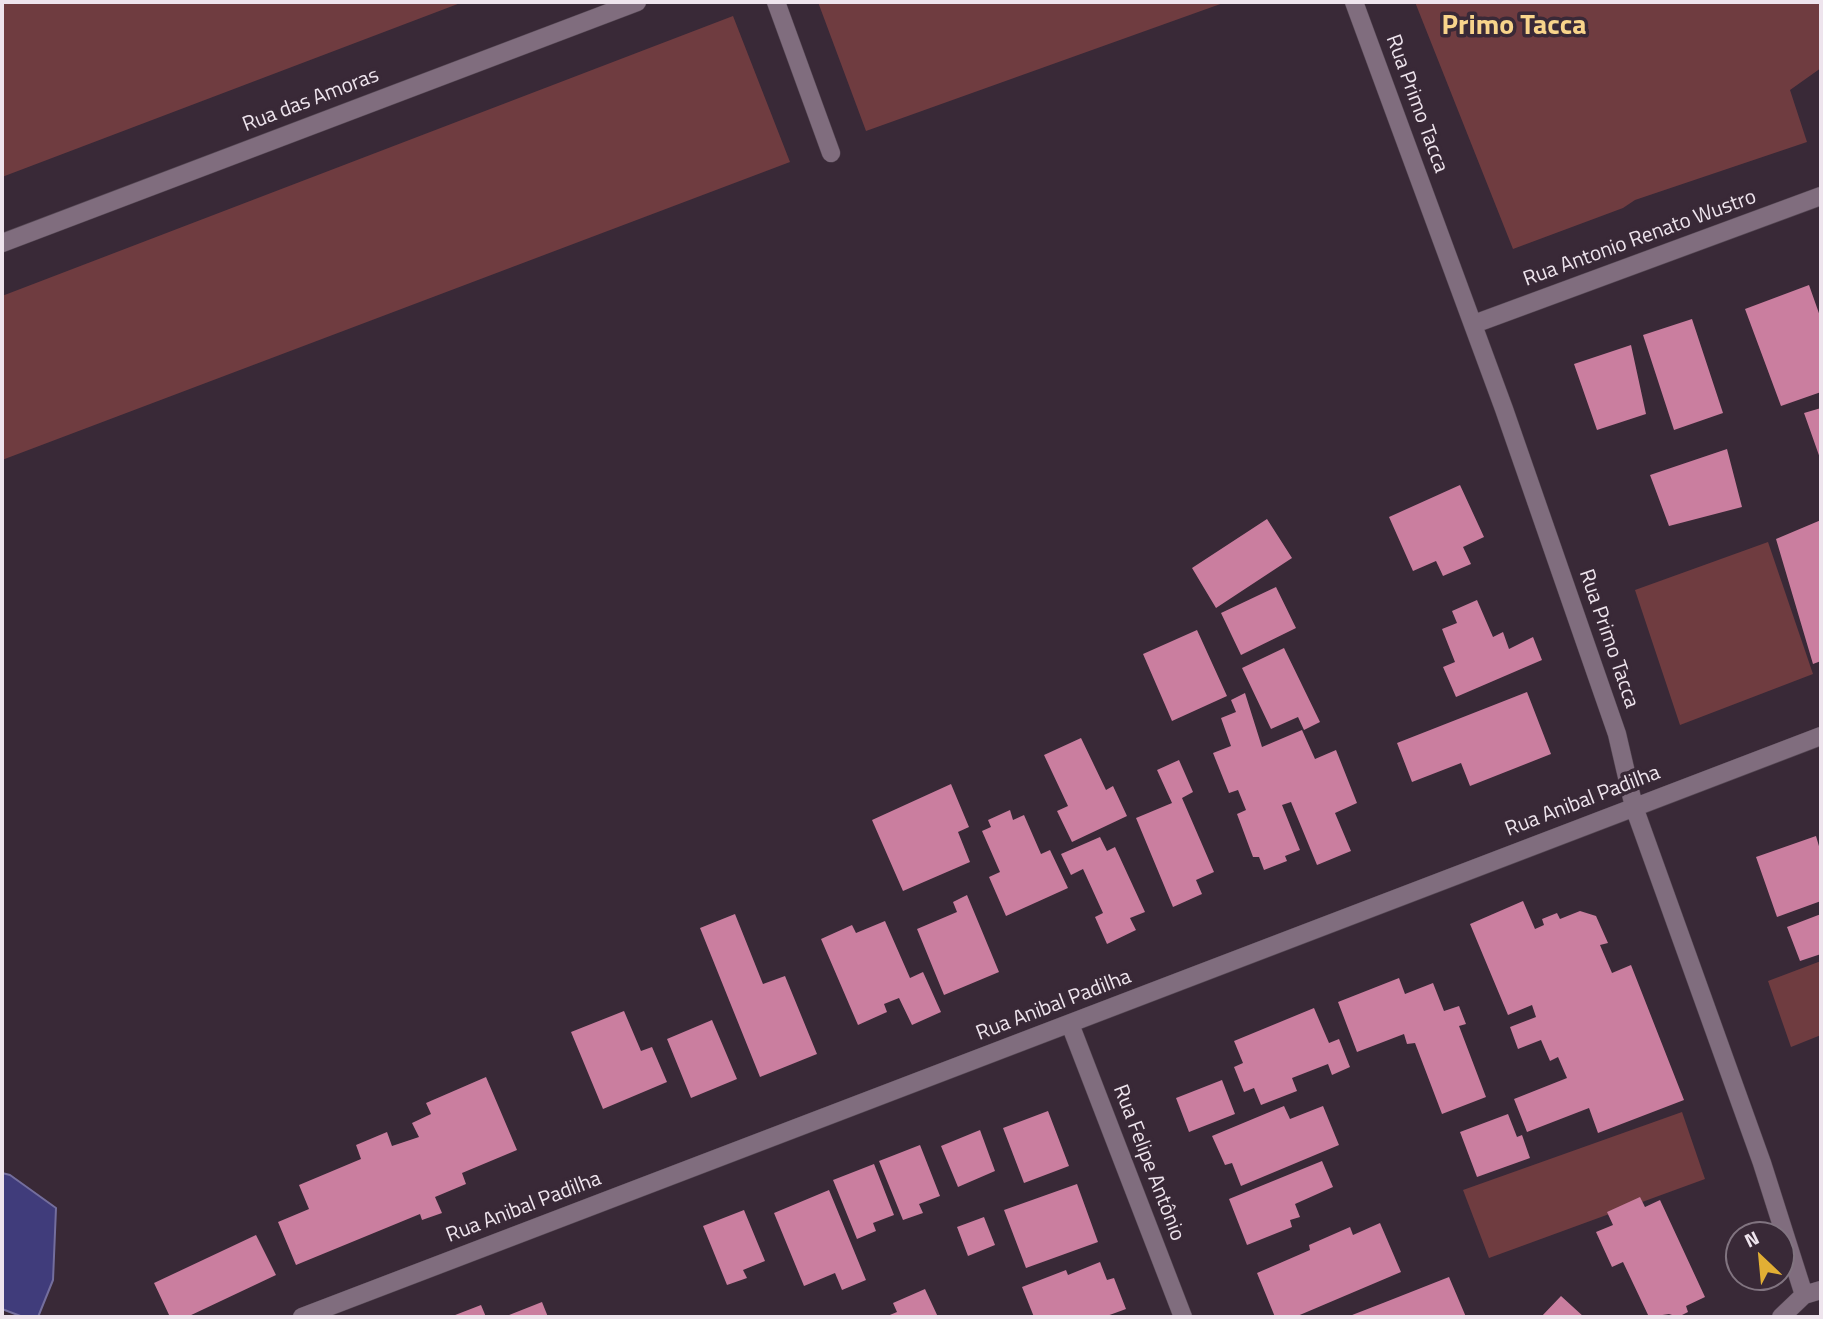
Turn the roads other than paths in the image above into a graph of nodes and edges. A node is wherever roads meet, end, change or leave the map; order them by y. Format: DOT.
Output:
graph roads {
  1 [pos="637,2"];
  2 [pos="776,2"];
  3 [pos="1354,2"];
  4 [pos="831,153"];
  5 [pos="1821,196"];
  6 [pos="2,243"];
  7 [pos="1474,324"];
  8 [pos="1821,736"];
  9 [pos="1634,807"];
  10 [pos="1070,1024"];
  11 [pos="1813,1292"];
  12 [pos="302,1317"];
  13 [pos="1183,1317"];
  14 [pos="1781,1317"];
  1 -- 6 [label="street, Rua das Amoras"];
  2 -- 4 [label="street"];
  3 -- 7 [label="street, Rua Primo Tacca"];
  5 -- 7 [label="street, Rua Antonio Renato Wustro"];
  7 -- 9 [label="street, Rua Primo Tacca"];
  8 -- 9 [label="street, Rua Anibal Padilha"];
  9 -- 10 [label="street, Rua Anibal Padilha"];
  9 -- 11 [label="street, Rua Primo Tacca"];
  10 -- 12 [label="street, Rua Anibal Padilha"];
  10 -- 13 [label="street, Rua Felipe Antônio"];
  11 -- 14 [label="street"];
}
